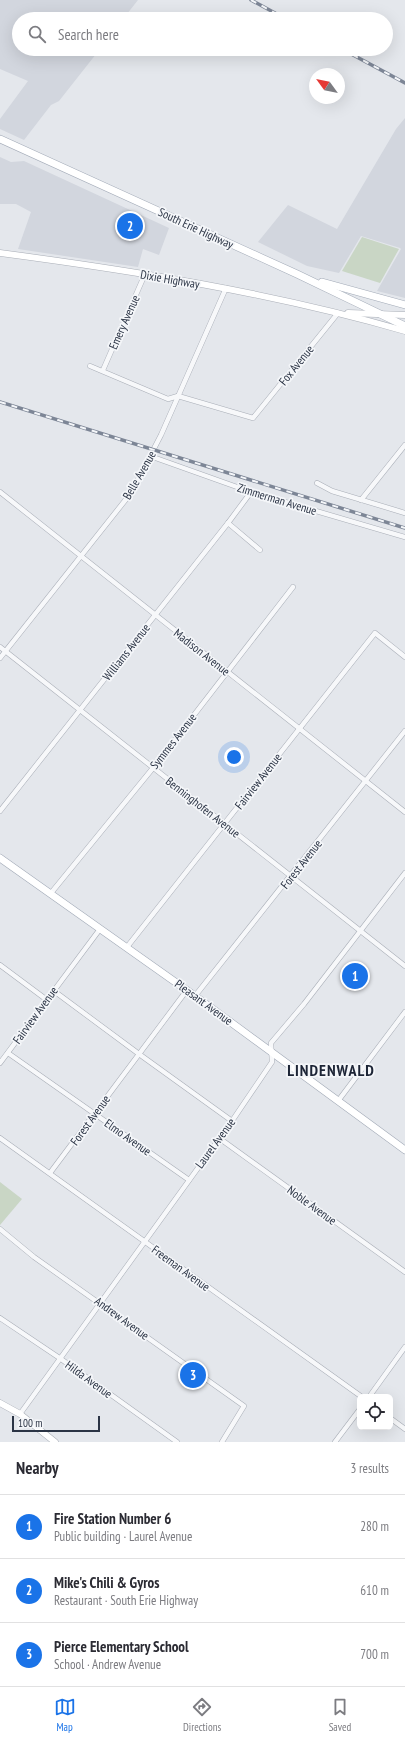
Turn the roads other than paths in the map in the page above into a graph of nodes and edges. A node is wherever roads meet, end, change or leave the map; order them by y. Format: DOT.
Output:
graph roads {
  1 [pos="0,139"];
  2 [pos="0,253"];
  3 [pos="145,274"];
  4 [pos="304,277"];
  5 [pos="226,288"];
  6 [pos="405,305"];
  7 [pos="338,313"];
  8 [pos="378,314"];
  9 [pos="405,315"];
  10 [pos="405,326"];
  11 [pos="405,331"];
  12 [pos="90,366"];
  13 [pos="103,370"];
  14 [pos="178,396"];
  15 [pos="405,445"];
  16 [pos="150,456"];
  17 [pos="317,483"];
  18 [pos="0,492"];
  19 [pos="251,492"];
  20 [pos="361,500"];
  21 [pos="405,513"];
  22 [pos="228,523"];
  23 [pos="405,537"];
  24 [pos="260,550"];
  25 [pos="81,556"];
  26 [pos="293,587"];
  27 [pos="156,615"];
  28 [pos="0,647"];
  29 [pos="5,651"];
  30 [pos="405,657"];
  31 [pos="0,658"];
  32 [pos="227,671"];
  33 [pos="81,710"];
  34 [pos="300,728"];
  35 [pos="405,731"];
  36 [pos="153,768"];
  37 [pos="366,781"];
  38 [pos="0,811"];
  39 [pos="405,812"];
  40 [pos="225,824"];
  41 [pos="0,858"];
  42 [pos="405,873"];
  43 [pos="291,876"];
  44 [pos="51,893"];
  45 [pos="100,929"];
  46 [pos="360,931"];
  47 [pos="127,948"];
  48 [pos="0,965"];
  49 [pos="405,966"];
  50 [pos="187,990"];
  51 [pos="54,991"];
  52 [pos="195,996"];
  53 [pos="46,1000"];
  54 [pos="405,1012"];
  55 [pos="271,1052"];
  56 [pos="8,1053"];
  57 [pos="138,1054"];
  58 [pos="0,1063"];
  59 [pos="338,1101"];
  60 [pos="94,1113"];
  61 [pos="232,1121"];
  62 [pos="0,1138"];
  63 [pos="219,1138"];
  64 [pos="405,1150"];
  65 [pos="50,1173"];
  66 [pos="189,1180"];
  67 [pos="0,1229"];
  68 [pos="144,1242"];
  69 [pos="405,1272"];
  70 [pos="101,1303"];
  71 [pos="0,1318"];
  72 [pos="405,1347"];
  73 [pos="61,1359"];
  74 [pos="358,1394"];
  75 [pos="371,1394"];
  76 [pos="0,1403"];
  77 [pos="357,1413"];
  78 [pos="20,1414"];
  79 [pos="393,1420"];
  80 [pos="405,1429"];
  81 [pos="55,1442"];
  82 [pos="177,1442"];
  83 [pos="222,1442"];
  84 [pos="335,1442"];
  1 -- 4 [label="main road, South Erie Highway"];
  2 -- 3 [label="street, Dixie Highway"];
  3 -- 5 [label="street, Dixie Highway"];
  3 -- 13 [label="street, Emery Avenue"];
  4 -- 6 [label="main road, South Erie Highway"];
  4 -- 8 [label="main road, South Erie Highway"];
  5 -- 7 [label="street, Dixie Highway"];
  5 -- 14 [label="street, Belle Avenue"];
  7 -- 8 [label="street, Dixie Highway"];
  7 -- 11 [label="street, Dixie Highway"];
  7 -- 14 [label="street, Fox Avenue"];
  8 -- 9 [label="street, Dixie Highway"];
  8 -- 10 [label="main road, South Erie Highway"];
  12 -- 13 [label="street"];
  13 -- 14 [label="street"];
  14 -- 16 [label="street, Belle Avenue"];
  15 -- 20 [label="street"];
  16 -- 19 [label="street, Zimmerman Avenue"];
  16 -- 25 [label="street, Belle Avenue"];
  17 -- 20 [label="street, Zimmerman Avenue"];
  18 -- 25 [label="street, Madison Avenue"];
  19 -- 22 [label="street, Williams Avenue"];
  19 -- 23 [label="street, Zimmerman Avenue"];
  20 -- 21 [label="street, Zimmerman Avenue"];
  22 -- 24 [label="street"];
  22 -- 27 [label="street, Williams Avenue"];
  25 -- 27 [label="street, Madison Avenue"];
  25 -- 29 [label="street, Belle Avenue"];
  26 -- 32 [label="street, Symmes Avenue"];
  27 -- 32 [label="street, Madison Avenue"];
  27 -- 33 [label="street, Williams Avenue"];
  28 -- 29 [label="street, Benninghofen Avenue"];
  29 -- 31 [label="street, Belle Avenue"];
  29 -- 33 [label="street, Benninghofen Avenue"];
  30 -- 34 [label="street, Fairview Avenue"];
  32 -- 34 [label="street, Madison Avenue"];
  32 -- 36 [label="street, Symmes Avenue"];
  33 -- 36 [label="street, Benninghofen Avenue"];
  33 -- 38 [label="street, Williams Avenue"];
  34 -- 37 [label="street, Madison Avenue"];
  34 -- 40 [label="street, Fairview Avenue"];
  35 -- 37 [label="street, Forest Avenue"];
  36 -- 40 [label="street, Benninghofen Avenue"];
  36 -- 44 [label="street, Symmes Avenue"];
  37 -- 39 [label="street, Madison Avenue"];
  37 -- 43 [label="street, Forest Avenue"];
  40 -- 43 [label="street, Benninghofen Avenue"];
  40 -- 47 [label="street, Fairview Avenue"];
  41 -- 44 [label="main road, Pleasant Avenue"];
  42 -- 46 [label="street, Laurel Avenue"];
  43 -- 46 [label="street, Benninghofen Avenue"];
  43 -- 52 [label="street, Forest Avenue"];
  44 -- 45 [label="main road, Pleasant Avenue"];
  45 -- 47 [label="main road, Pleasant Avenue"];
  45 -- 51 [label="street, Fairview Avenue"];
  46 -- 49 [label="street, Benninghofen Avenue"];
  46 -- 55 [label="street, Laurel Avenue"];
  47 -- 50 [label="main road, Pleasant Avenue"];
  48 -- 53 [label="street"];
  50 -- 52 [label="main road, Pleasant Avenue"];
  50 -- 57 [label="street, Forest Avenue"];
  51 -- 53 [label="street, Fairview Avenue"];
  51 -- 57 [label="street"];
  52 -- 55 [label="main road, Pleasant Avenue"];
  53 -- 56 [label="street, Fairview Avenue"];
  54 -- 59 [label="street"];
  55 -- 59 [label="main road, Pleasant Avenue"];
  55 -- 61 [label="street, Laurel Avenue"];
  56 -- 58 [label="street, Fairview Avenue"];
  56 -- 60 [label="street, Elmo Avenue"];
  57 -- 60 [label="street, Forest Avenue"];
  57 -- 61 [label="street"];
  59 -- 64 [label="main road, Pleasant Avenue"];
  60 -- 65 [label="street, Forest Avenue"];
  60 -- 66 [label="street, Elmo Avenue"];
  61 -- 63 [label="street, Laurel Avenue"];
  62 -- 65 [label="street, Freeman Avenue"];
  63 -- 66 [label="street, Laurel Avenue"];
  63 -- 69 [label="street, Noble Avenue"];
  65 -- 68 [label="street, Freeman Avenue"];
  66 -- 68 [label="street, Laurel Avenue"];
  67 -- 70 [label="street, Andrew Avenue"];
  68 -- 70 [label="street, Laurel Avenue"];
  68 -- 74 [label="street, Freeman Avenue"];
  70 -- 73 [label="street, Laurel Avenue"];
  70 -- 83 [label="street, Andrew Avenue"];
  71 -- 73 [label="street, Hilda Avenue"];
  72 -- 75 [label="street"];
  73 -- 78 [label="street, Laurel Avenue"];
  73 -- 82 [label="street, Hilda Avenue"];
  76 -- 78 [label="street"];
  77 -- 84 [label="street"];
  78 -- 81 [label="street"];
  79 -- 80 [label="street"];
}
